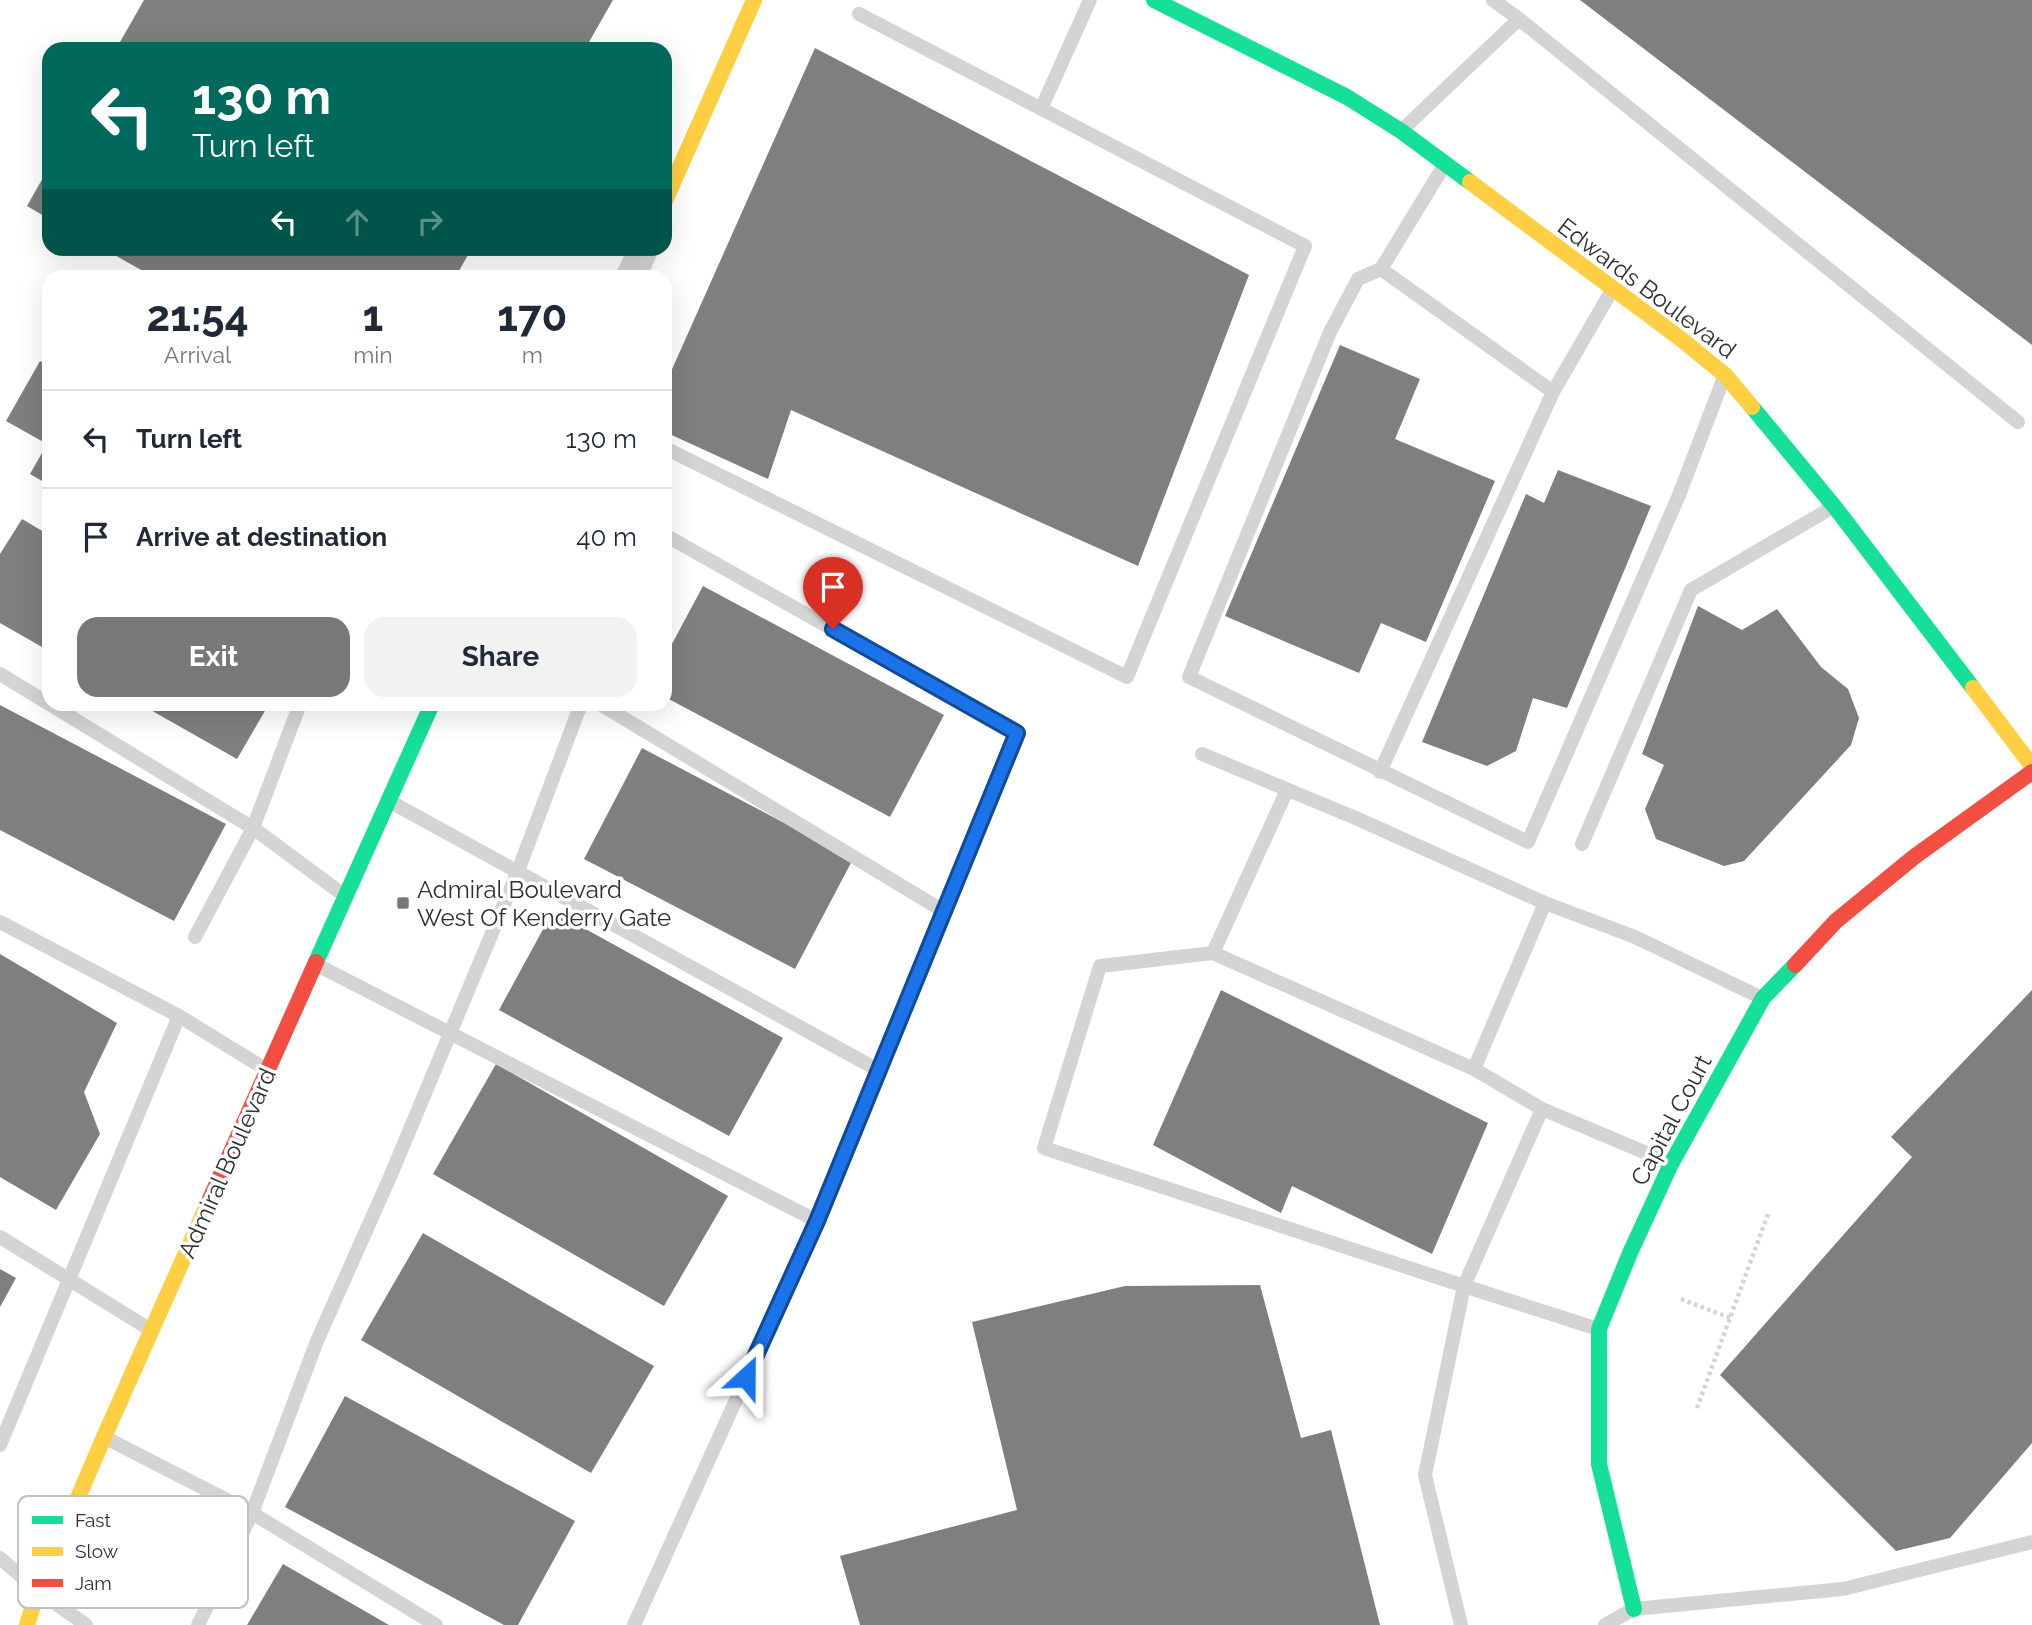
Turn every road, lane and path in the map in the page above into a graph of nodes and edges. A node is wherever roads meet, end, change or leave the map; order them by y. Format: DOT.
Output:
graph roads {
  1 [pos="754,0"];
  2 [pos="1090,0"];
  3 [pos="1154,0"];
  4 [pos="1493,0"];
  5 [pos="859,14"];
  6 [pos="1519,19"];
  7 [pos="1041,109"];
  8 [pos="1401,131"];
  9 [pos="1445,164"];
  10 [pos="672,185"];
  11 [pos="1381,269"];
  12 [pos="1612,289"];
  13 [pos="1725,375"];
  14 [pos="1553,392"];
  15 [pos="2018,422"];
  16 [pos="672,451"];
  17 [pos="1835,506"];
  18 [pos="672,544"];
  19 [pos="0,674"];
  20 [pos="42,700"];
  21 [pos="61,711"];
  22 [pos="297,711"];
  23 [pos="429,711"];
  24 [pos="578,711"];
  25 [pos="612,711"];
  26 [pos="1202,754"];
  27 [pos="2032,766"];
  28 [pos="1380,772"];
  29 [pos="2032,772"];
  30 [pos="1287,790"];
  31 [pos="388,801"];
  32 [pos="253,828"];
  33 [pos="1582,844"];
  34 [pos="518,871"];
  35 [pos="346,896"];
  36 [pos="1545,903"];
  37 [pos="945,912"];
  38 [pos="0,922"];
  39 [pos="195,937"];
  40 [pos="1213,953"];
  41 [pos="316,964"];
  42 [pos="1763,998"];
  43 [pos="178,1016"];
  44 [pos="449,1034"];
  45 [pos="1475,1069"];
  46 [pos="268,1070"];
  47 [pos="878,1070"];
  48 [pos="1542,1108"];
  49 [pos="1671,1164"];
  50 [pos="1768,1213"];
  51 [pos="817,1221"];
  52 [pos="0,1237"];
  53 [pos="68,1279"];
  54 [pos="1464,1286"];
  55 [pos="1681,1299"];
  56 [pos="1730,1318"];
  57 [pos="1599,1329"];
  58 [pos="152,1330"];
  59 [pos="1697,1408"];
  60 [pos="104,1437"];
  61 [pos="0,1445"];
  62 [pos="79,1496"];
  63 [pos="219,1496"];
  64 [pos="248,1511"];
  65 [pos="252,1513"];
  66 [pos="248,1521"];
  67 [pos="2032,1542"];
  68 [pos="0,1558"];
  69 [pos="18,1574"];
  70 [pos="32,1608"];
  71 [pos="62,1608"];
  72 [pos="206,1608"];
  73 [pos="1634,1609"];
  74 [pos="27,1625"];
  75 [pos="86,1625"];
  76 [pos="198,1625"];
  77 [pos="436,1625"];
  78 [pos="634,1625"];
  79 [pos="1461,1625"];
  80 [pos="1605,1625"];
  1 -- 10 [label="street"];
  2 -- 7 [label="lane"];
  3 -- 8 [label="street, Edwards Boulevard"];
  4 -- 6 [label="lane"];
  5 -- 7 [label="lane"];
  6 -- 8 [label="lane"];
  6 -- 15 [label="lane"];
  7 -- 16 [label="lane"];
  8 -- 9 [label="street, Edwards Boulevard"];
  9 -- 11 [label="lane"];
  9 -- 12 [label="street, Edwards Boulevard"];
  11 -- 14 [label="lane"];
  11 -- 28 [label="lane"];
  12 -- 13 [label="street, Edwards Boulevard"];
  12 -- 14 [label="lane"];
  13 -- 17 [label="street, Edwards Boulevard"];
  13 -- 28 [label="lane"];
  14 -- 28 [label="lane"];
  17 -- 27 [label="street, Edwards Boulevard"];
  17 -- 33 [label="lane"];
  18 -- 37 [label="lane"];
  19 -- 20 [label="lane"];
  21 -- 32 [label="lane"];
  22 -- 32 [label="lane"];
  23 -- 31 [label="street, Admiral Boulevard"];
  24 -- 34 [label="lane"];
  25 -- 37 [label="lane"];
  26 -- 30 [label="lane"];
  29 -- 42 [label="street, Capital Court"];
  30 -- 36 [label="lane"];
  30 -- 40 [label="lane"];
  31 -- 34 [label="lane"];
  31 -- 35 [label="street, Admiral Boulevard"];
  32 -- 35 [label="lane"];
  32 -- 39 [label="lane"];
  34 -- 44 [label="lane"];
  34 -- 47 [label="lane"];
  35 -- 41 [label="street, Admiral Boulevard"];
  36 -- 42 [label="lane"];
  36 -- 45 [label="lane"];
  37 -- 47 [label="lane"];
  38 -- 43 [label="lane"];
  40 -- 45 [label="lane"];
  40 -- 54 [label="lane"];
  41 -- 44 [label="lane"];
  41 -- 46 [label="street, Admiral Boulevard"];
  42 -- 49 [label="street, Capital Court"];
  43 -- 46 [label="lane"];
  43 -- 53 [label="lane"];
  44 -- 51 [label="lane"];
  44 -- 65 [label="lane"];
  45 -- 48 [label="lane"];
  46 -- 58 [label="street, Admiral Boulevard"];
  47 -- 51 [label="lane"];
  48 -- 49 [label="lane"];
  48 -- 54 [label="lane"];
  49 -- 57 [label="street, Capital Court"];
  50 -- 56 [label="path"];
  51 -- 78 [label="lane"];
  52 -- 53 [label="lane"];
  53 -- 58 [label="lane"];
  53 -- 61 [label="lane"];
  54 -- 57 [label="lane"];
  54 -- 79 [label="lane"];
  55 -- 56 [label="path"];
  56 -- 59 [label="path"];
  57 -- 73 [label="street, Capital Court"];
  58 -- 60 [label="street, Admiral Boulevard"];
  60 -- 62 [label="street, Admiral Boulevard"];
  60 -- 63 [label="lane"];
  64 -- 65 [label="lane"];
  65 -- 66 [label="lane"];
  65 -- 77 [label="lane"];
  67 -- 73 [label="lane"];
  68 -- 69 [label="lane"];
  70 -- 74 [label="street, Admiral Boulevard"];
  71 -- 75 [label="lane"];
  72 -- 76 [label="lane"];
  73 -- 80 [label="lane"];
}
